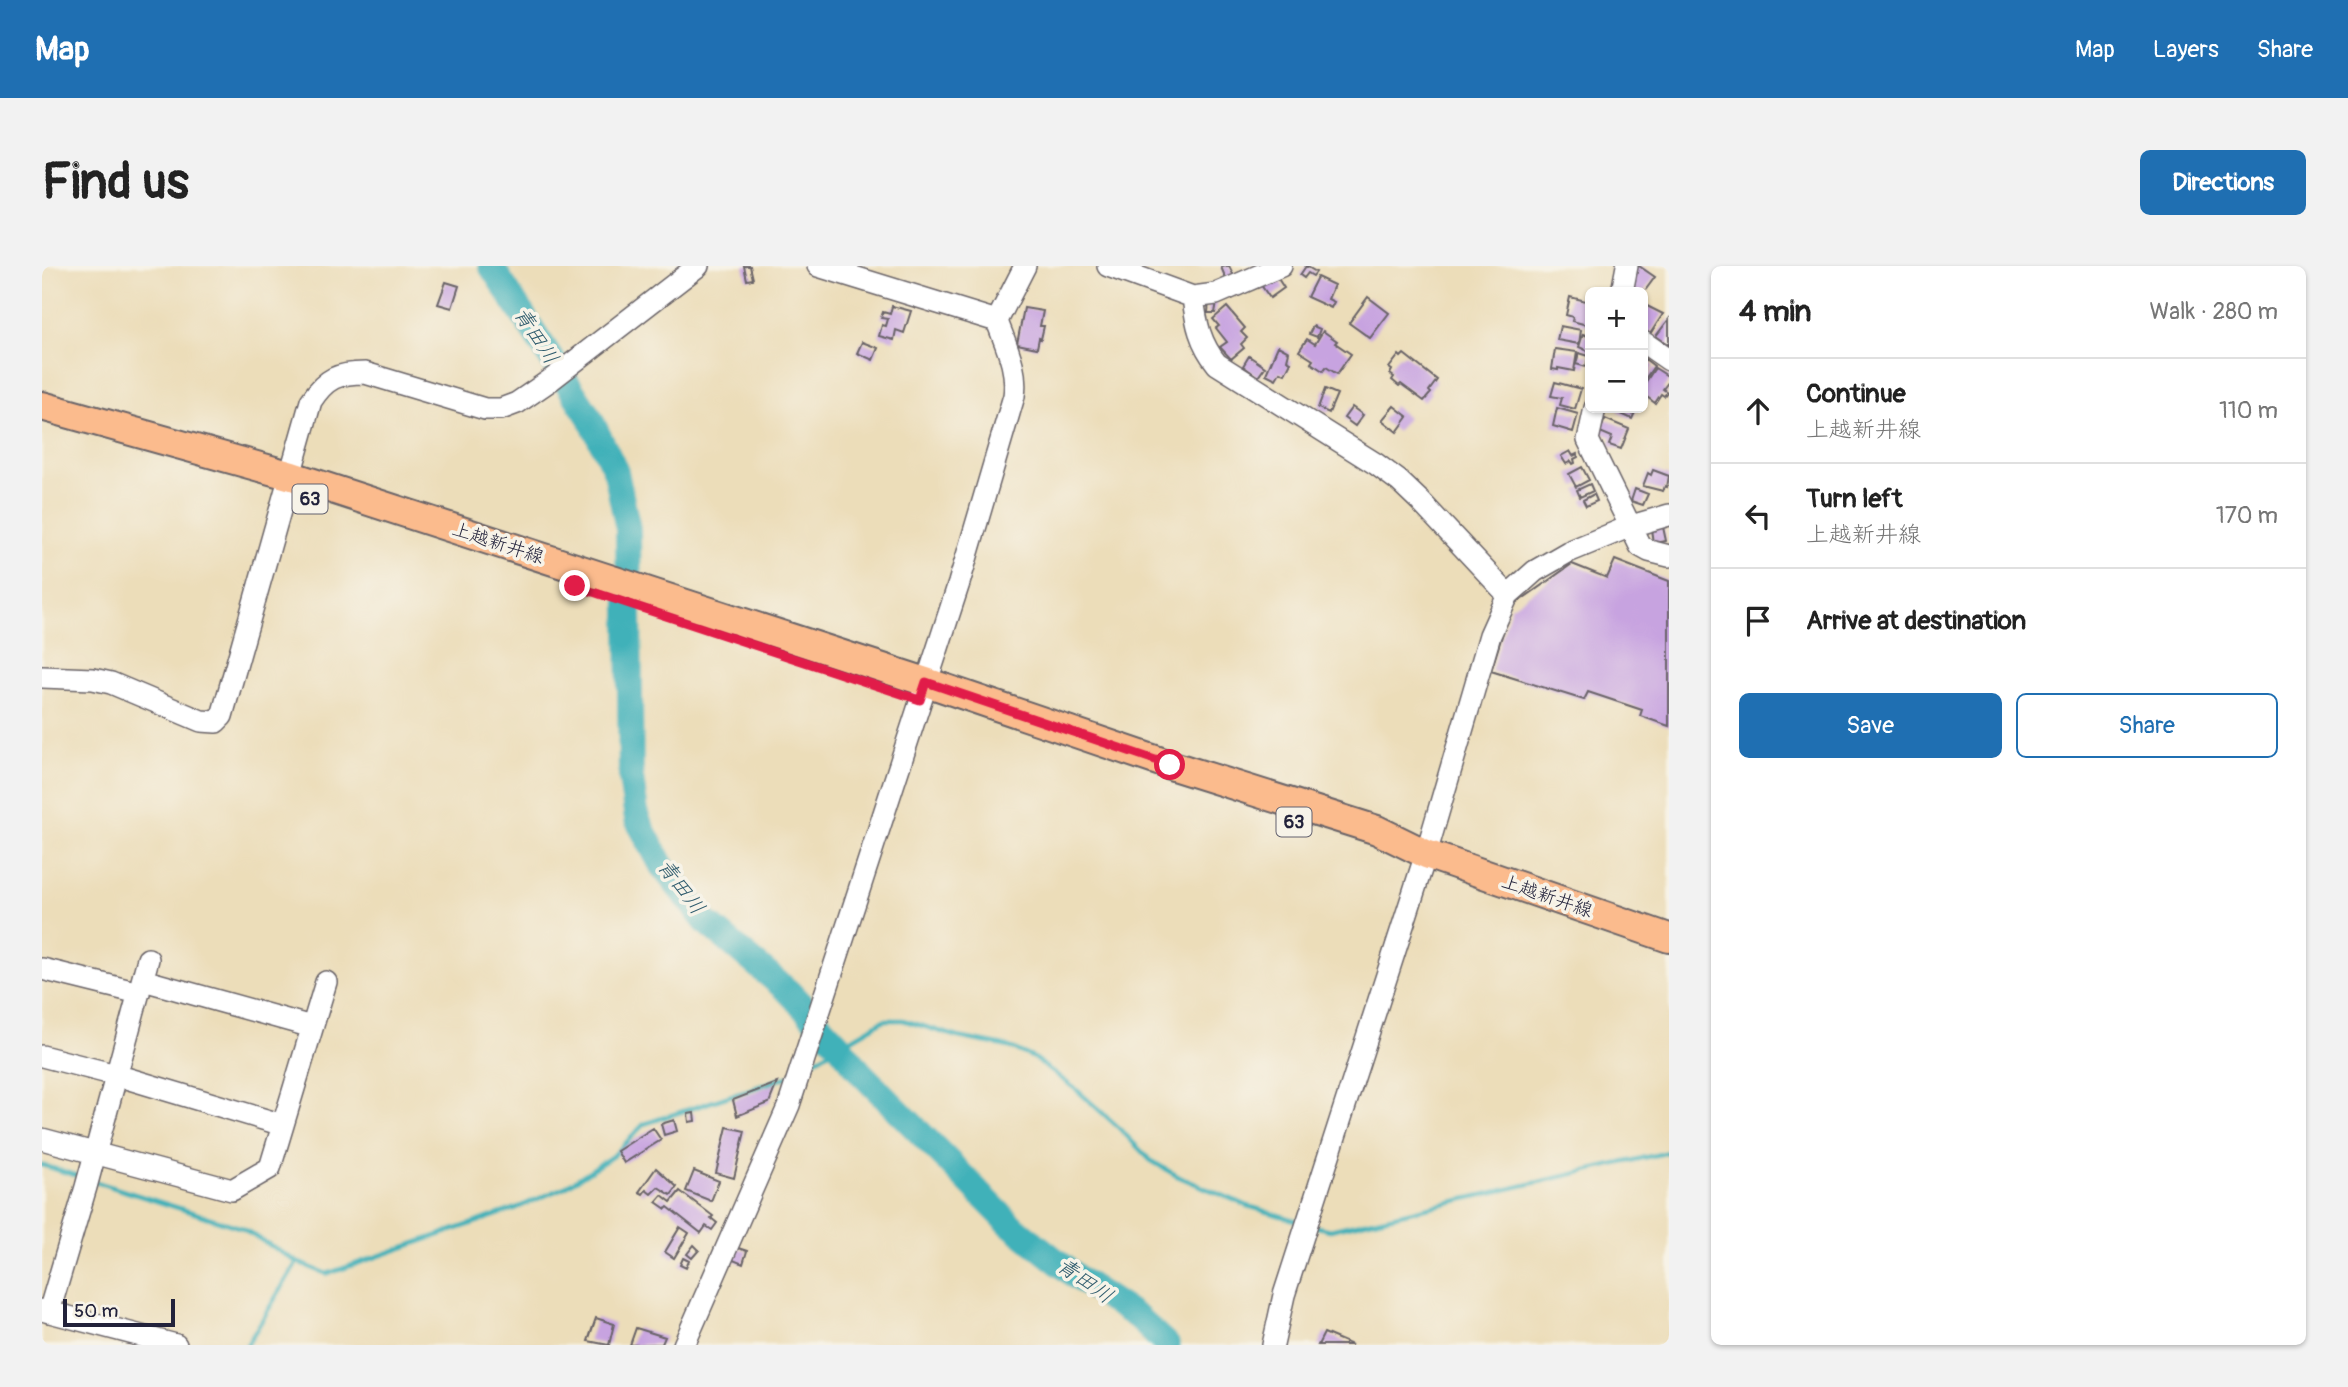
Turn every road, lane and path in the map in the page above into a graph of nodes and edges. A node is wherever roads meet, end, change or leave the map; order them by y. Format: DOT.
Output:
graph roads {
  1 [pos="698,266"];
  2 [pos="818,266"];
  3 [pos="1024,266"];
  4 [pos="1108,266"];
  5 [pos="1281,266"];
  6 [pos="1627,266"];
  7 [pos="1623,287"];
  8 [pos="1193,297"];
  9 [pos="997,321"];
  10 [pos="1648,345"];
  11 [pos="1669,360"];
  12 [pos="42,406"];
  13 [pos="1594,413"];
  14 [pos="42,420"];
  15 [pos="288,483"];
  16 [pos="1669,515"];
  17 [pos="1631,526"];
  18 [pos="1669,556"];
  19 [pos="1508,595"];
  20 [pos="42,677"];
  21 [pos="923,691"];
  22 [pos="1426,854"];
  23 [pos="1669,939"];
  24 [pos="148,959"];
  25 [pos="42,969"];
  26 [pos="326,982"];
  27 [pos="141,986"];
  28 [pos="312,1027"];
  29 [pos="42,1056"];
  30 [pos="116,1075"];
  31 [pos="283,1125"];
  32 [pos="42,1139"];
  33 [pos="94,1154"];
  34 [pos="45,1311"];
  35 [pos="176,1345"];
  36 [pos="684,1345"];
  37 [pos="1273,1345"];
  1 -- 15 [label="street"];
  2 -- 9 [label="street"];
  3 -- 9 [label="street"];
  4 -- 8 [label="street"];
  5 -- 8 [label="street"];
  6 -- 7 [label="street"];
  8 -- 19 [label="street"];
  9 -- 21 [label="street"];
  10 -- 11 [label="street"];
  12 -- 15 [label="main road, 上越新井線 / 63"];
  13 -- 17 [label="street"];
  14 -- 15 [label="main road, 上越新井線 / 63"];
  15 -- 20 [label="street"];
  15 -- 21 [label="main road, 上越新井線 / 63"];
  16 -- 17 [label="street"];
  17 -- 18 [label="street"];
  17 -- 19 [label="street"];
  19 -- 22 [label="street"];
  21 -- 22 [label="main road, 上越新井線 / 63"];
  21 -- 36 [label="street"];
  22 -- 23 [label="main road, 上越新井線 / 63"];
  22 -- 37 [label="street"];
  24 -- 27 [label="street"];
  25 -- 27 [label="street"];
  26 -- 28 [label="street"];
  27 -- 28 [label="street"];
  27 -- 30 [label="street"];
  28 -- 31 [label="street"];
  29 -- 30 [label="street"];
  30 -- 31 [label="street"];
  30 -- 33 [label="street"];
  31 -- 33 [label="street"];
  32 -- 33 [label="street"];
  33 -- 34 [label="street"];
  34 -- 35 [label="street"];
}
